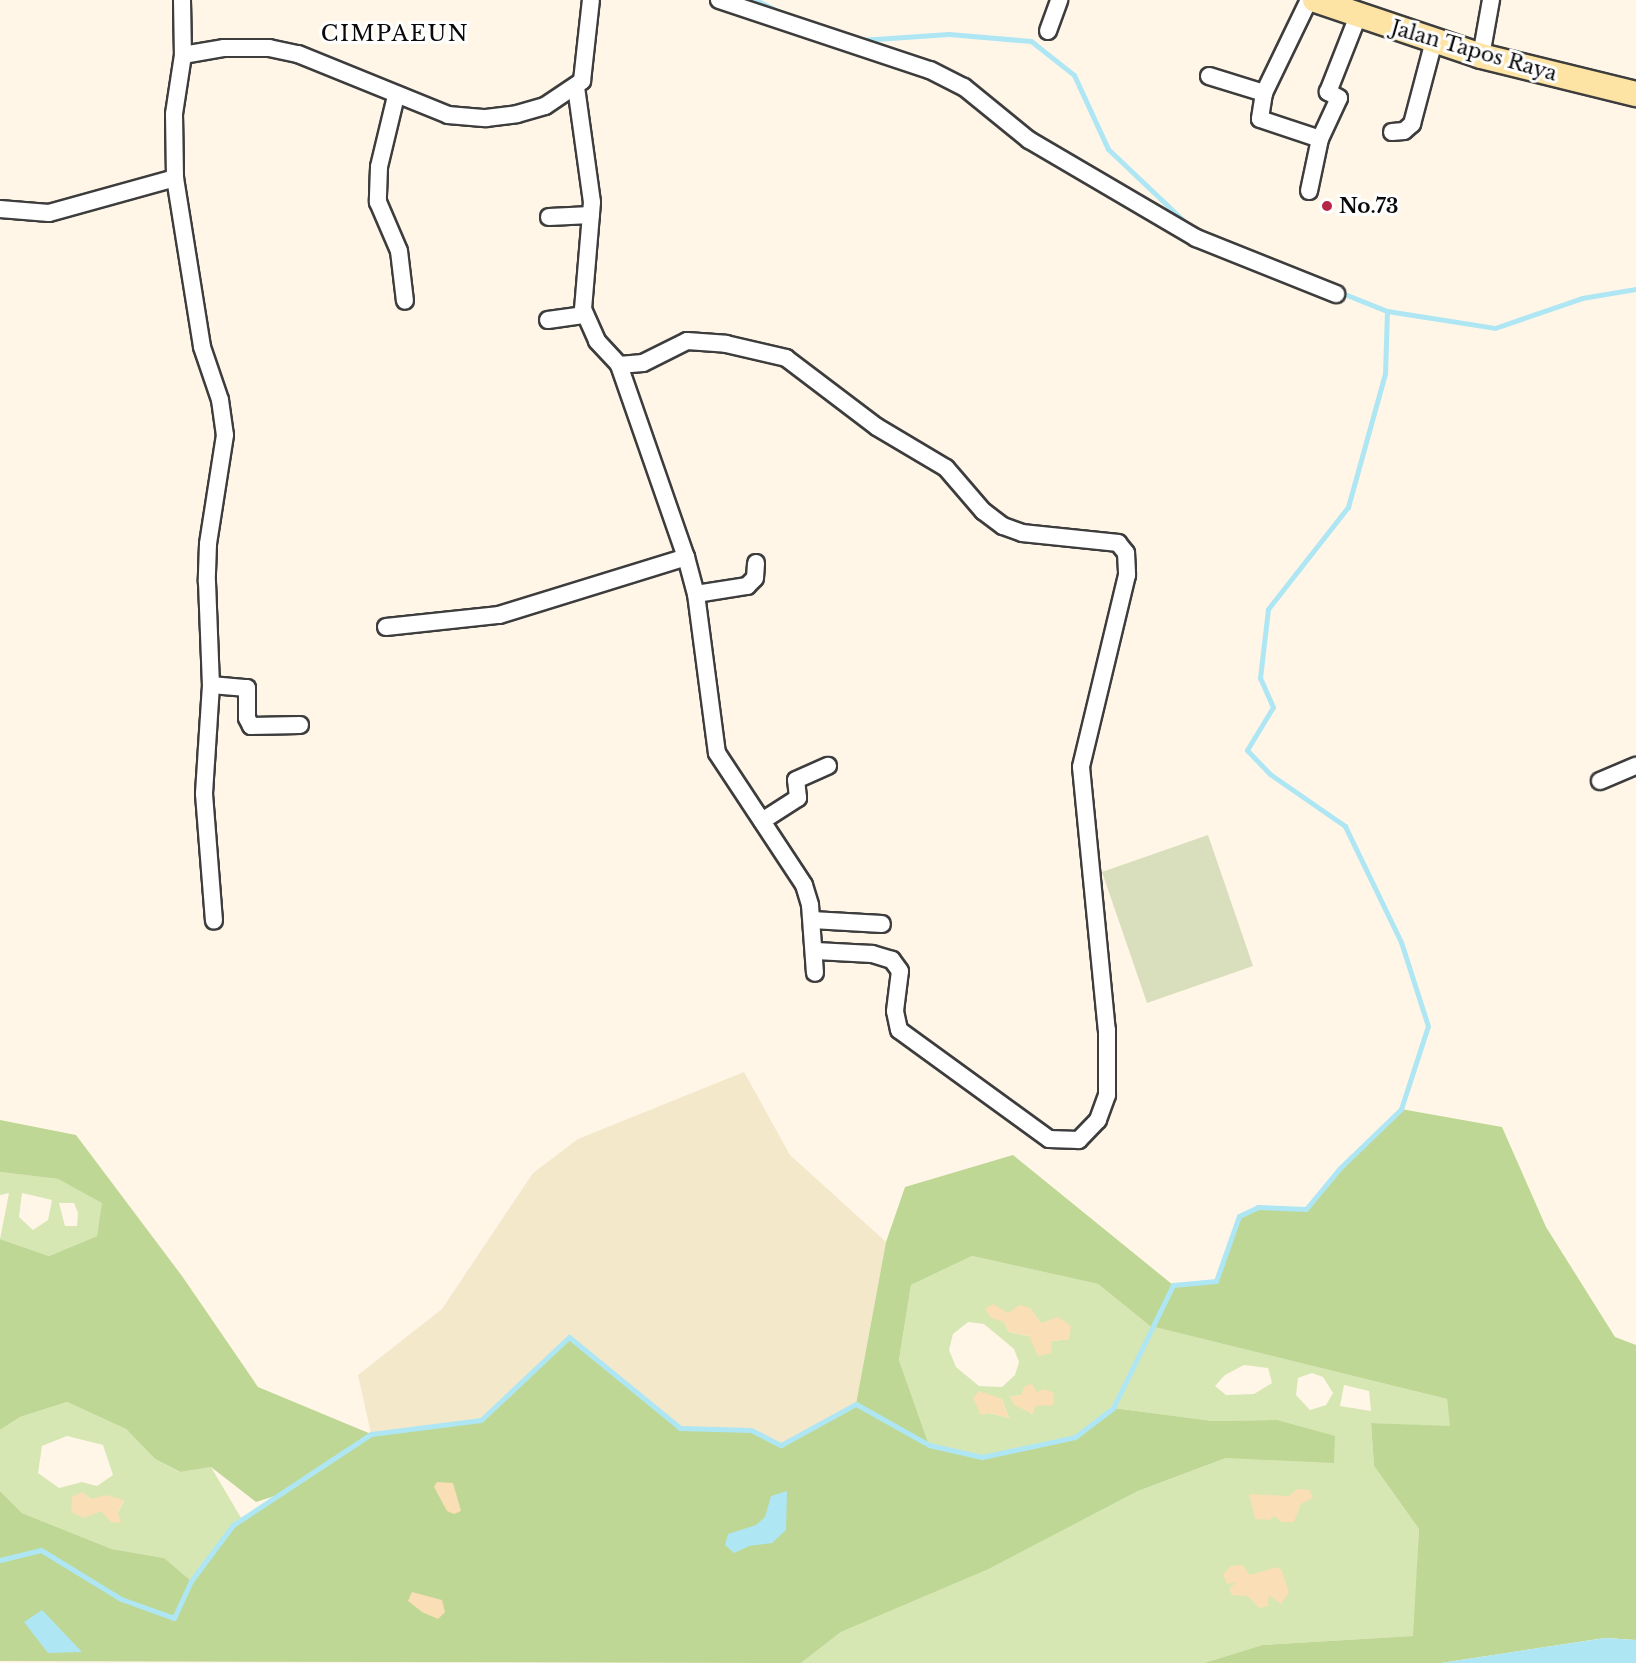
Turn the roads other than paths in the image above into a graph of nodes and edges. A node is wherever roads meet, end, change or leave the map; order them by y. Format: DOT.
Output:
graph roads {
  1 [pos="183,0"];
  2 [pos="591,0"];
  3 [pos="719,0"];
  4 [pos="1059,0"];
  5 [pos="1309,0"];
  6 [pos="1315,0"];
  7 [pos="1491,0"];
  8 [pos="1358,16"];
  9 [pos="1048,31"];
  10 [pos="1434,41"];
  11 [pos="183,55"];
  12 [pos="1481,56"];
  13 [pos="1209,76"];
  14 [pos="576,87"];
  15 [pos="1264,93"];
  16 [pos="1636,94"];
  17 [pos="396,96"];
  18 [pos="1392,132"];
  19 [pos="1320,139"];
  20 [pos="175,178"];
  21 [pos="1309,191"];
  22 [pos="0,209"];
  23 [pos="591,214"];
  24 [pos="549,217"];
  25 [pos="1336,294"];
  26 [pos="405,302"];
  27 [pos="585,315"];
  28 [pos="548,320"];
  29 [pos="619,365"];
  30 [pos="686,557"];
  31 [pos="756,563"];
  32 [pos="696,594"];
  33 [pos="386,627"];
  34 [pos="211,685"];
  35 [pos="300,725"];
  36 [pos="828,766"];
  37 [pos="1636,766"];
  38 [pos="1600,781"];
  39 [pos="762,821"];
  40 [pos="812,920"];
  41 [pos="214,921"];
  42 [pos="882,924"];
  43 [pos="816,951"];
  44 [pos="815,973"];
  1 -- 11 [label="street"];
  2 -- 14 [label="street"];
  3 -- 25 [label="street"];
  4 -- 9 [label="street"];
  5 -- 15 [label="street"];
  6 -- 8 [label="main road, Jalan Tapos Raya"];
  7 -- 12 [label="street"];
  8 -- 10 [label="main road, Jalan Tapos Raya"];
  8 -- 19 [label="street"];
  10 -- 12 [label="main road, Jalan Tapos Raya"];
  10 -- 18 [label="street"];
  11 -- 17 [label="street"];
  11 -- 20 [label="street"];
  12 -- 16 [label="main road, Jalan Tapos Raya"];
  13 -- 15 [label="street"];
  14 -- 17 [label="street"];
  14 -- 23 [label="street"];
  15 -- 19 [label="street"];
  17 -- 26 [label="street"];
  19 -- 21 [label="street"];
  20 -- 22 [label="street"];
  20 -- 34 [label="street"];
  23 -- 24 [label="street"];
  23 -- 27 [label="street"];
  27 -- 28 [label="street"];
  27 -- 29 [label="street"];
  29 -- 30 [label="street"];
  29 -- 43 [label="street"];
  30 -- 32 [label="street"];
  30 -- 33 [label="street"];
  31 -- 32 [label="street"];
  32 -- 39 [label="street"];
  34 -- 35 [label="street"];
  34 -- 41 [label="street"];
  36 -- 39 [label="street"];
  37 -- 38 [label="street"];
  39 -- 40 [label="street"];
  40 -- 42 [label="street"];
  40 -- 43 [label="street"];
  43 -- 44 [label="street"];
}
